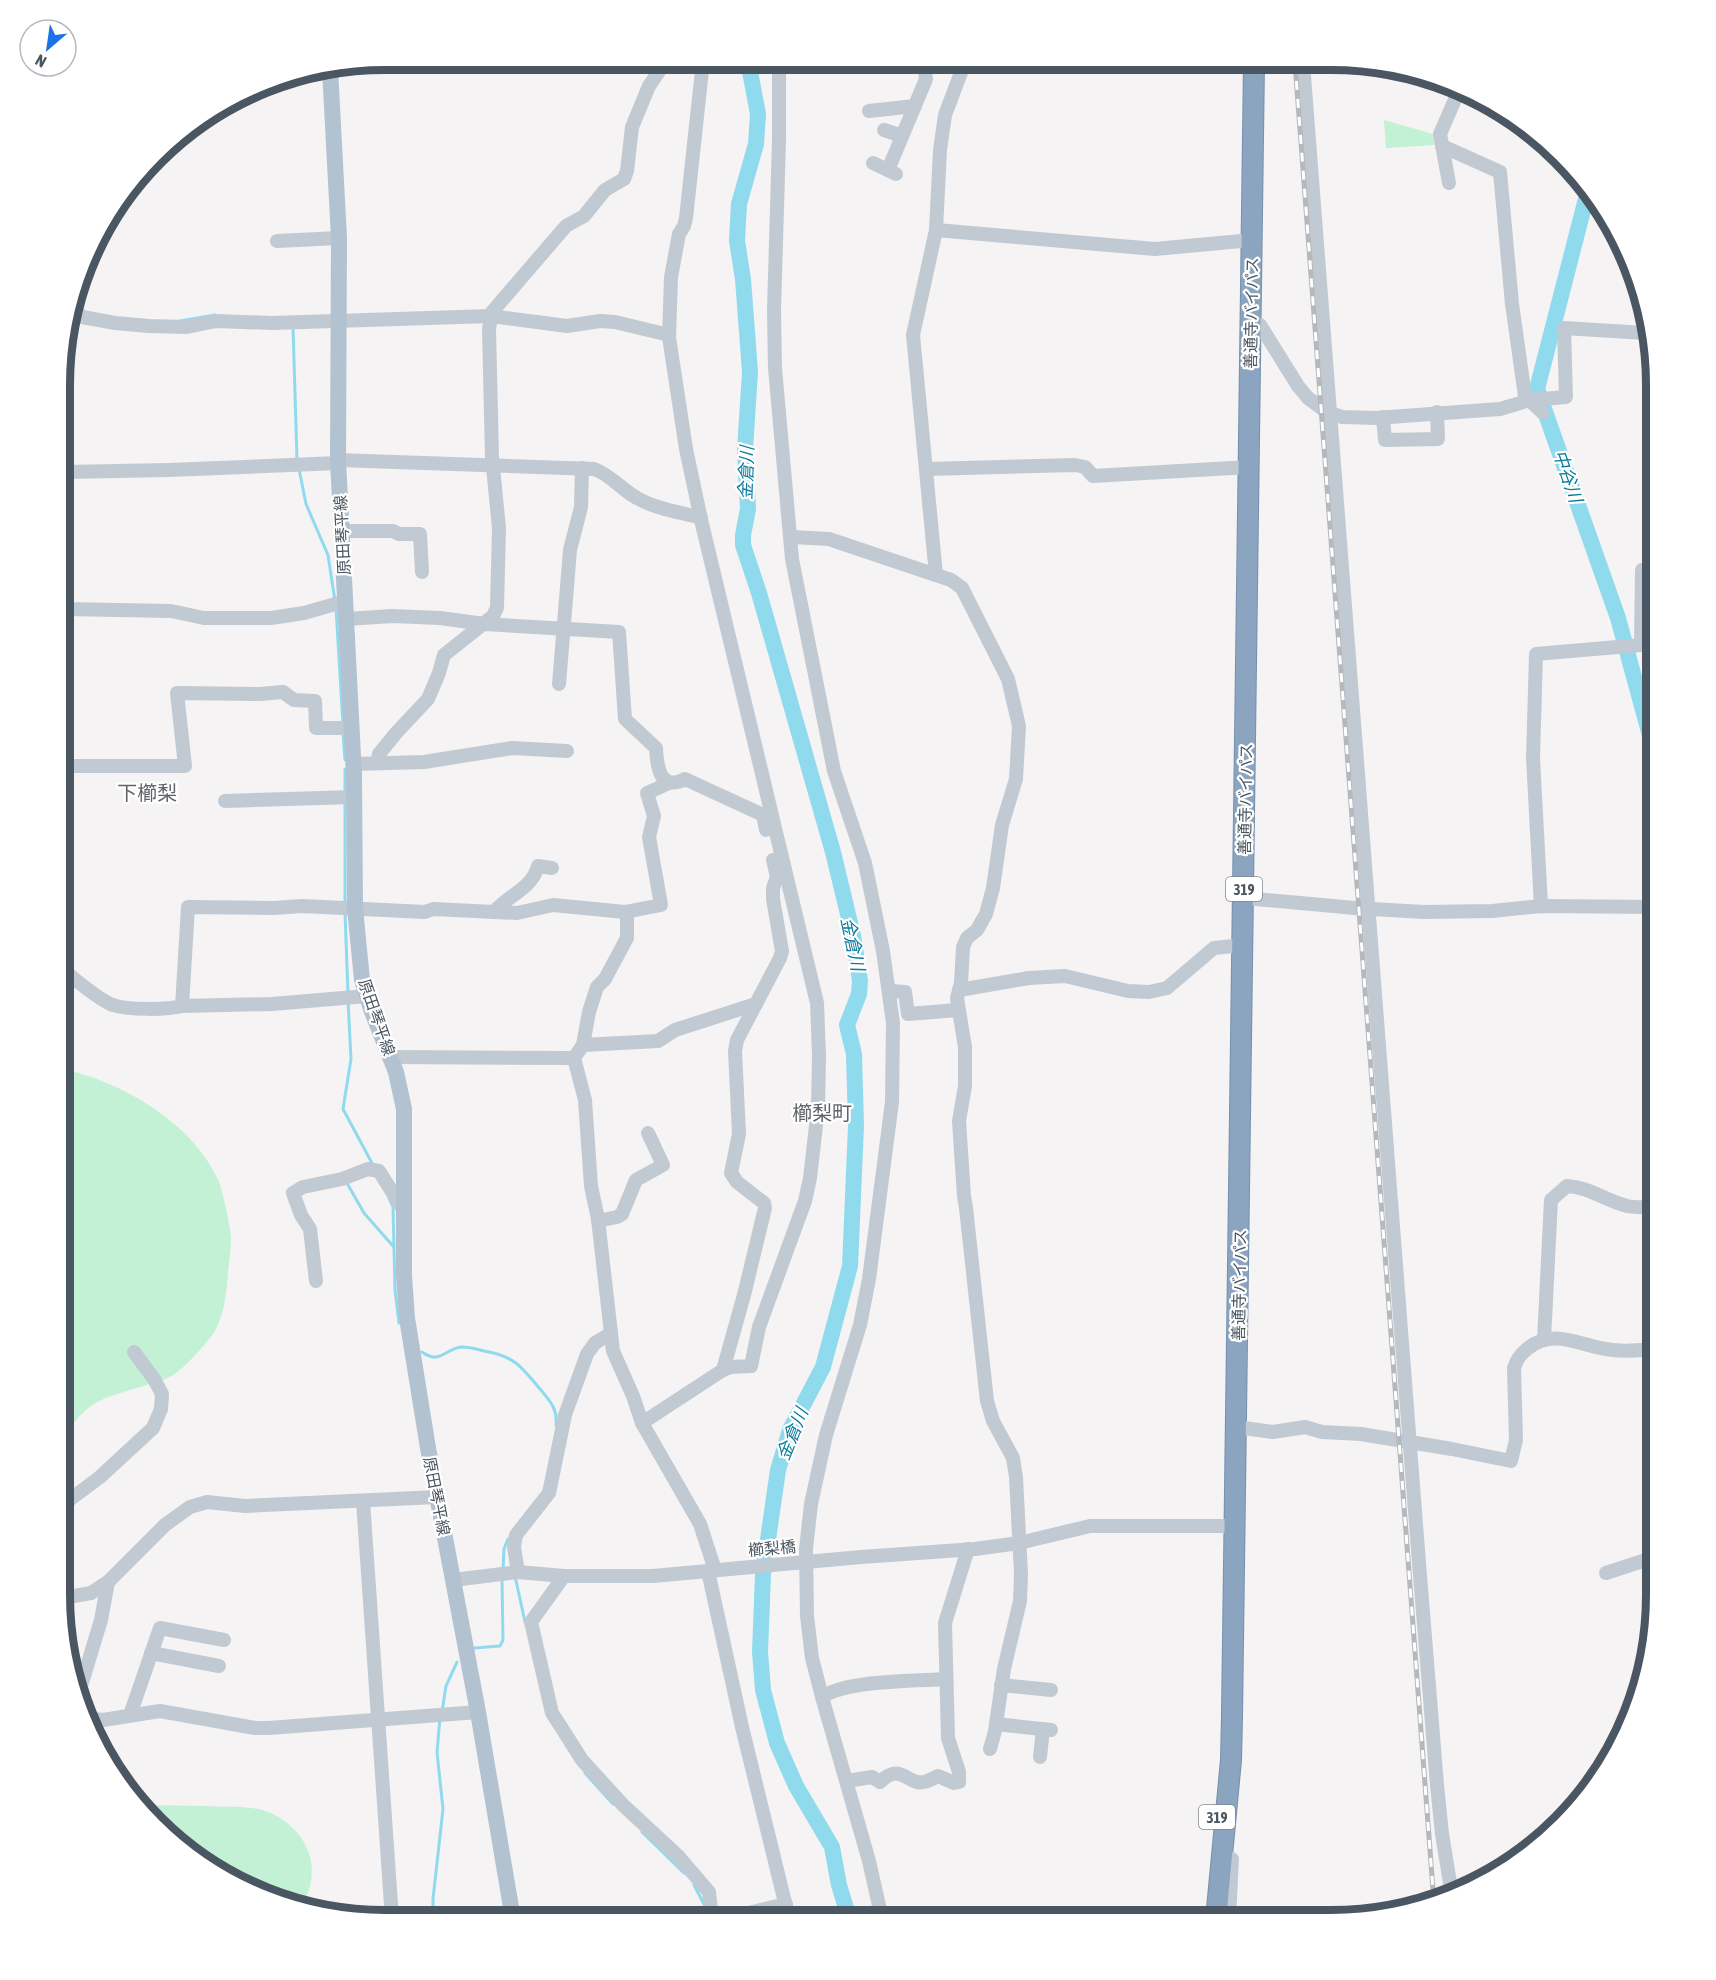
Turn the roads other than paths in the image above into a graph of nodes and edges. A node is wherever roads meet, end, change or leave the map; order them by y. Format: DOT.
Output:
graph roads {
  1 [pos="660,70"];
  2 [pos="702,70"];
  3 [pos="779,70"];
  4 [pos="925,70"];
  5 [pos="962,70"];
  6 [pos="1254,70"];
  7 [pos="1304,70"];
  8 [pos="330,76"];
  9 [pos="1456,97"];
  10 [pos="915,106"];
  11 [pos="869,111"];
  12 [pos="884,129"];
  13 [pos="902,136"];
  14 [pos="1442,146"];
  15 [pos="873,163"];
  16 [pos="1449,183"];
  17 [pos="936,230"];
  18 [pos="284,237"];
  19 [pos="339,238"];
  20 [pos="1252,240"];
  21 [pos="79,316"];
  22 [pos="491,316"];
  23 [pos="339,319"];
  24 [pos="1251,320"];
  25 [pos="1641,333"];
  26 [pos="669,335"];
  27 [pos="1530,400"];
  28 [pos="1437,412"];
  29 [pos="1543,413"];
  30 [pos="1330,414"];
  31 [pos="1383,417"];
  32 [pos="338,462"];
  33 [pos="493,465"];
  34 [pos="1249,467"];
  35 [pos="582,468"];
  36 [pos="927,469"];
  37 [pos="70,472"];
  38 [pos="701,518"];
  39 [pos="342,531"];
  40 [pos="792,537"];
  41 [pos="1646,570"];
  42 [pos="422,572"];
  43 [pos="936,574"];
  44 [pos="339,602"];
  45 [pos="70,609"];
  46 [pos="347,619"];
  47 [pos="484,624"];
  48 [pos="564,627"];
  49 [pos="559,684"];
  50 [pos="346,728"];
  51 [pos="567,751"];
  52 [pos="377,763"];
  53 [pos="354,764"];
  54 [pos="70,766"];
  55 [pos="669,783"];
  56 [pos="348,797"];
  57 [pos="225,801"];
  58 [pos="552,868"];
  59 [pos="781,876"];
  60 [pos="1244,898"];
  61 [pos="1541,906"];
  62 [pos="1646,907"];
  63 [pos="348,908"];
  64 [pos="1369,909"];
  65 [pos="494,912"];
  66 [pos="625,912"];
  67 [pos="1242,945"];
  68 [pos="70,975"];
  69 [pos="959,990"];
  70 [pos="890,991"];
  71 [pos="354,997"];
  72 [pos="756,1004"];
  73 [pos="182,1006"];
  74 [pos="958,1010"];
  75 [pos="583,1045"];
  76 [pos="389,1057"];
  77 [pos="574,1058"];
  78 [pos="648,1133"];
  79 [pos="1646,1208"];
  80 [pos="404,1209"];
  81 [pos="598,1221"];
  82 [pos="316,1281"];
  83 [pos="610,1334"];
  84 [pos="1544,1340"];
  85 [pos="1646,1349"];
  86 [pos="134,1352"];
  87 [pos="723,1370"];
  88 [pos="642,1423"];
  89 [pos="1236,1427"];
  90 [pos="1409,1442"];
  91 [pos="437,1497"];
  92 [pos="70,1500"];
  93 [pos="363,1501"];
  94 [pos="1233,1526"];
  95 [pos="1019,1543"];
  96 [pos="968,1550"];
  97 [pos="1646,1560"];
  98 [pos="807,1562"];
  99 [pos="712,1570"];
  100 [pos="510,1573"];
  101 [pos="1606,1573"];
  102 [pos="564,1576"];
  103 [pos="453,1580"];
  104 [pos="108,1582"];
  105 [pos="70,1595"];
  106 [pos="224,1640"];
  107 [pos="151,1653"];
  108 [pos="219,1666"];
  109 [pos="946,1679"];
  110 [pos="83,1681"];
  111 [pos="1002,1685"];
  112 [pos="1051,1690"];
  113 [pos="822,1697"];
  114 [pos="478,1712"];
  115 [pos="130,1715"];
  116 [pos="1232,1716"];
  117 [pos="96,1719"];
  118 [pos="377,1720"];
  119 [pos="996,1724"];
  120 [pos="990,1749"];
  121 [pos="1040,1757"];
  122 [pos="847,1782"];
  123 [pos="1232,1859"];
  124 [pos="1451,1886"];
  125 [pos="786,1904"];
  126 [pos="391,1910"];
  127 [pos="511,1910"];
  128 [pos="711,1910"];
  129 [pos="761,1910"];
  130 [pos="787,1910"];
  131 [pos="880,1910"];
  132 [pos="1205,1910"];
  133 [pos="1217,1910"];
  134 [pos="1230,1910"];
  1 -- 22 [label="street"];
  2 -- 26 [label="street"];
  3 -- 70 [label="street"];
  4 -- 10 [label="street"];
  5 -- 17 [label="street"];
  6 -- 20 [label="highway, 善通寺バイパス / 319"];
  7 -- 30 [label="street"];
  8 -- 19 [label="main road, 原田琴平線"];
  9 -- 14 [label="street"];
  10 -- 11 [label="street"];
  10 -- 13 [label="street"];
  12 -- 13 [label="street"];
  13 -- 15 [label="street"];
  14 -- 16 [label="street"];
  14 -- 27 [label="street"];
  17 -- 20 [label="street"];
  17 -- 36 [label="street"];
  18 -- 19 [label="street"];
  19 -- 23 [label="main road, 原田琴平線"];
  20 -- 24 [label="highway, 善通寺バイパス / 319"];
  21 -- 23 [label="street"];
  22 -- 23 [label="street"];
  22 -- 26 [label="street"];
  22 -- 33 [label="street"];
  23 -- 32 [label="main road, 原田琴平線"];
  24 -- 30 [label="street"];
  24 -- 34 [label="highway, 善通寺バイパス / 319"];
  25 -- 27 [label="street"];
  26 -- 38 [label="street"];
  27 -- 28 [label="street"];
  27 -- 29 [label="street"];
  28 -- 31 [label="street"];
  28 -- 31 [label="street"];
  30 -- 31 [label="street"];
  30 -- 64 [label="street"];
  32 -- 33 [label="street"];
  32 -- 37 [label="street"];
  32 -- 39 [label="main road, 原田琴平線"];
  33 -- 35 [label="street"];
  33 -- 47 [label="street"];
  34 -- 36 [label="street"];
  34 -- 60 [label="highway, 善通寺バイパス / 319"];
  35 -- 38 [label="street"];
  35 -- 48 [label="street"];
  36 -- 43 [label="street"];
  38 -- 59 [label="street"];
  39 -- 42 [label="street"];
  39 -- 44 [label="main road, 原田琴平線"];
  40 -- 43 [label="street"];
  41 -- 61 [label="street"];
  43 -- 69 [label="street"];
  44 -- 45 [label="street"];
  44 -- 46 [label="main road, 原田琴平線"];
  46 -- 47 [label="street"];
  46 -- 50 [label="main road, 原田琴平線"];
  47 -- 48 [label="street"];
  47 -- 52 [label="street"];
  48 -- 49 [label="street"];
  48 -- 55 [label="street"];
  50 -- 53 [label="main road, 原田琴平線"];
  50 -- 54 [label="street"];
  51 -- 52 [label="street"];
  52 -- 53 [label="street"];
  53 -- 56 [label="main road, 原田琴平線"];
  55 -- 59 [label="street"];
  55 -- 66 [label="street"];
  56 -- 57 [label="street"];
  56 -- 63 [label="main road, 原田琴平線"];
  58 -- 65 [label="street"];
  59 -- 72 [label="street"];
  59 -- 87 [label="street"];
  60 -- 64 [label="street"];
  60 -- 67 [label="highway, 善通寺バイパス / 319"];
  61 -- 62 [label="street"];
  61 -- 64 [label="street"];
  63 -- 65 [label="street"];
  63 -- 71 [label="main road, 原田琴平線"];
  63 -- 73 [label="street"];
  64 -- 90 [label="street"];
  65 -- 66 [label="street"];
  66 -- 75 [label="street"];
  67 -- 69 [label="street"];
  67 -- 89 [label="highway, 善通寺バイパス / 319"];
  68 -- 73 [label="street"];
  69 -- 74 [label="street"];
  70 -- 74 [label="street"];
  70 -- 98 [label="street"];
  71 -- 73 [label="street"];
  71 -- 76 [label="main road, 原田琴平線"];
  72 -- 75 [label="street"];
  72 -- 87 [label="street"];
  74 -- 95 [label="street"];
  75 -- 77 [label="street"];
  76 -- 77 [label="street"];
  76 -- 80 [label="main road, 原田琴平線"];
  77 -- 81 [label="street"];
  78 -- 81 [label="street"];
  79 -- 84 [label="street"];
  80 -- 82 [label="street"];
  80 -- 91 [label="main road, 原田琴平線"];
  81 -- 83 [label="street"];
  83 -- 88 [label="street"];
  83 -- 100 [label="street"];
  84 -- 85 [label="street"];
  84 -- 90 [label="street"];
  86 -- 92 [label="street"];
  87 -- 88 [label="street"];
  88 -- 99 [label="street"];
  89 -- 90 [label="street"];
  89 -- 94 [label="highway, 善通寺バイパス / 319"];
  90 -- 124 [label="street"];
  91 -- 93 [label="street"];
  91 -- 103 [label="main road, 原田琴平線"];
  93 -- 104 [label="street"];
  93 -- 118 [label="street"];
  94 -- 95 [label="street, 櫛梨橋"];
  94 -- 116 [label="highway, 善通寺バイパス / 319"];
  95 -- 96 [label="street, 櫛梨橋"];
  95 -- 111 [label="street"];
  96 -- 98 [label="street, 櫛梨橋"];
  96 -- 109 [label="street"];
  97 -- 101 [label="street"];
  98 -- 99 [label="street, 櫛梨橋"];
  98 -- 113 [label="street"];
  99 -- 102 [label="street, 櫛梨橋"];
  99 -- 125 [label="street"];
  100 -- 102 [label="street, 櫛梨橋"];
  100 -- 103 [label="street, 櫛梨橋"];
  102 -- 128 [label="street"];
  103 -- 114 [label="main road, 原田琴平線"];
  104 -- 105 [label="street"];
  104 -- 110 [label="street"];
  106 -- 107 [label="street"];
  107 -- 108 [label="street"];
  107 -- 115 [label="street"];
  109 -- 113 [label="street"];
  109 -- 122 [label="street"];
  111 -- 112 [label="street"];
  111 -- 119 [label="street"];
  113 -- 122 [label="street"];
  114 -- 118 [label="street"];
  114 -- 127 [label="main road, 原田琴平線"];
  115 -- 117 [label="street"];
  115 -- 118 [label="street"];
  116 -- 132 [label="highway, 善通寺バイパス / 319"];
  116 -- 133 [label="highway, 善通寺バイパス / 319"];
  118 -- 126 [label="street"];
  119 -- 120 [label="street"];
  119 -- 121 [label="street"];
  122 -- 131 [label="street"];
  123 -- 134 [label="street"];
  125 -- 129 [label="street"];
  125 -- 130 [label="street"];
}
